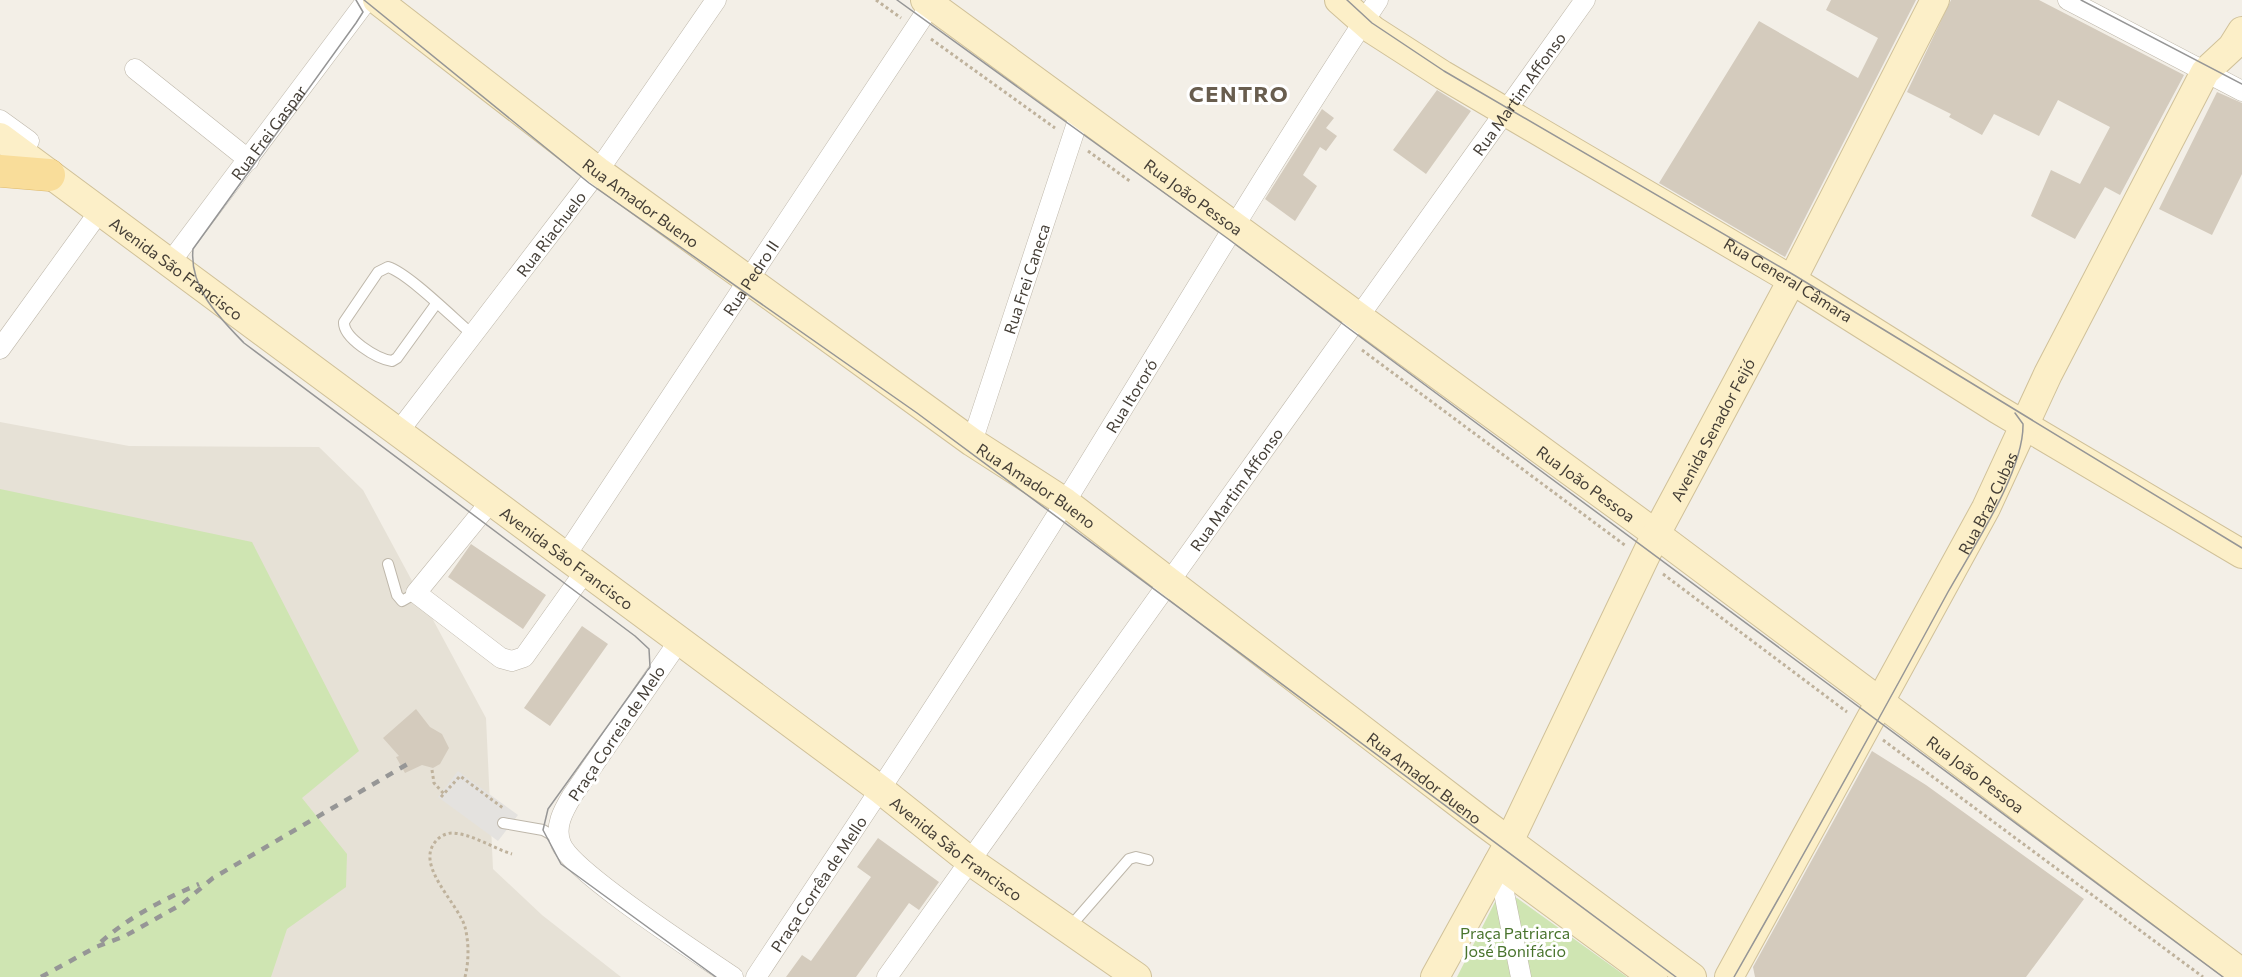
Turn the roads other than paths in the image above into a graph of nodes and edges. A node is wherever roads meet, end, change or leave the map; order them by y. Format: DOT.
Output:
graph roads {
  1 [pos="367,0"];
  2 [pos="377,0"];
  3 [pos="716,0"];
  4 [pos="1339,0"];
  5 [pos="1586,0"];
  6 [pos="1935,0"];
  7 [pos="2068,0"];
  8 [pos="930,2"];
  9 [pos="1370,11"];
  10 [pos="2241,36"];
  11 [pos="135,69"];
  12 [pos="2205,72"];
  13 [pos="2242,91"];
  14 [pos="1506,112"];
  15 [pos="0,120"];
  16 [pos="1075,126"];
  17 [pos="0,137"];
  18 [pos="249,160"];
  19 [pos="0,171"];
  20 [pos="598,171"];
  21 [pos="49,175"];
  22 [pos="99,212"];
  23 [pos="1235,226"];
  24 [pos="173,258"];
  25 [pos="1792,280"];
  26 [pos="748,281"];
  27 [pos="436,304"];
  28 [pos="1350,326"];
  29 [pos="473,335"];
  30 [pos="0,349"];
  31 [pos="2024,424"];
  32 [pos="399,431"];
  33 [pos="972,442"];
  34 [pos="492,500"];
  35 [pos="1065,502"];
  36 [pos="1656,534"];
  37 [pos="2242,554"];
  38 [pos="576,562"];
  39 [pos="388,564"];
  40 [pos="1170,581"];
  41 [pos="416,593"];
  42 [pos="679,641"];
  43 [pos="1874,715"];
  44 [pos="881,790"];
  45 [pos="503,823"];
  46 [pos="560,839"];
  47 [pos="1503,852"];
  48 [pos="1148,860"];
  49 [pos="970,861"];
  50 [pos="1068,929"];
  51 [pos="2242,973"];
  52 [pos="733,977"];
  53 [pos="756,977"];
  54 [pos="887,977"];
  55 [pos="1137,977"];
  56 [pos="1436,977"];
  57 [pos="1521,977"];
  58 [pos="1653,977"];
  59 [pos="1692,977"];
  60 [pos="1729,977"];
  1 -- 18 [label="street, Rua Frei Gaspar"];
  2 -- 20 [label="street, Rua Amador Bueno"];
  3 -- 20 [label="street, Rua Riachuelo"];
  4 -- 9 [label="street, Rua General Câmara"];
  5 -- 14 [label="street, Rua Martim Affonso"];
  6 -- 25 [label="street, Avenida Senador Feijó"];
  7 -- 12 [label="street"];
  8 -- 16 [label="street, Rua João Pessoa"];
  8 -- 26 [label="street, Rua Pedro II"];
  9 -- 14 [label="street, Rua General Câmara"];
  9 -- 23 [label="street, Rua Itororó"];
  10 -- 12 [label="street, Rua Braz Cubas"];
  11 -- 18 [label="street"];
  12 -- 13 [label="street"];
  12 -- 31 [label="street, Rua Braz Cubas"];
  14 -- 25 [label="street, Rua General Câmara"];
  14 -- 28 [label="street, Rua Martim Affonso"];
  15 -- 24 [label="street, Avenida São Francisco"];
  16 -- 23 [label="street, Rua João Pessoa"];
  16 -- 33 [label="street, Rua Frei Caneca"];
  17 -- 21 [label="street, Avenida São Francisco"];
  18 -- 24 [label="street, Rua Frei Gaspar"];
  19 -- 21 [label="main road"];
  20 -- 26 [label="street, Rua Amador Bueno"];
  20 -- 29 [label="street, Rua Riachuelo"];
  21 -- 22 [label="street, Avenida São Francisco"];
  22 -- 24 [label="street, Avenida São Francisco"];
  22 -- 30 [label="street"];
  23 -- 28 [label="street, Rua João Pessoa"];
  23 -- 35 [label="street, Rua Itororó"];
  24 -- 32 [label="street, Avenida São Francisco"];
  25 -- 31 [label="street, Rua General Câmara"];
  25 -- 36 [label="street, Avenida Senador Feijó"];
  26 -- 33 [label="street, Rua Amador Bueno"];
  26 -- 38 [label="street, Rua Pedro II"];
  27 -- 27 [label="lane"];
  27 -- 29 [label="lane"];
  28 -- 36 [label="street, Rua João Pessoa"];
  28 -- 40 [label="street, Rua Martim Affonso"];
  29 -- 32 [label="street, Rua Riachuelo"];
  31 -- 37 [label="street, Rua General Câmara"];
  31 -- 43 [label="street, Rua Braz Cubas"];
  32 -- 34 [label="street, Avenida São Francisco"];
  33 -- 35 [label="street, Rua Amador Bueno"];
  34 -- 38 [label="street, Avenida São Francisco"];
  34 -- 41 [label="street"];
  35 -- 40 [label="street, Rua Amador Bueno"];
  35 -- 44 [label="street, Rua Itororó"];
  36 -- 43 [label="street, Rua João Pessoa"];
  36 -- 47 [label="street, Avenida Senador Feijó"];
  38 -- 41 [label="street, Rua Pedro II"];
  38 -- 42 [label="street, Avenida São Francisco"];
  39 -- 41 [label="lane"];
  40 -- 47 [label="street, Rua Amador Bueno"];
  40 -- 49 [label="street, Rua Martim Affonso"];
  42 -- 44 [label="street, Avenida São Francisco"];
  42 -- 46 [label="street, Praça Correia de Melo"];
  43 -- 51 [label="street, Rua João Pessoa"];
  43 -- 60 [label="street, Rua Braz Cubas"];
  44 -- 49 [label="street, Avenida São Francisco"];
  44 -- 53 [label="street, Praça Corrêa de Mello"];
  45 -- 46 [label="lane"];
  46 -- 52 [label="street"];
  47 -- 56 [label="street"];
  47 -- 57 [label="street"];
  47 -- 58 [label="street"];
  47 -- 59 [label="street, Rua Amador Bueno"];
  48 -- 50 [label="lane"];
  49 -- 50 [label="street, Avenida São Francisco"];
  49 -- 54 [label="street, Rua Martim Affonso"];
  50 -- 55 [label="street, Avenida São Francisco"];
}
